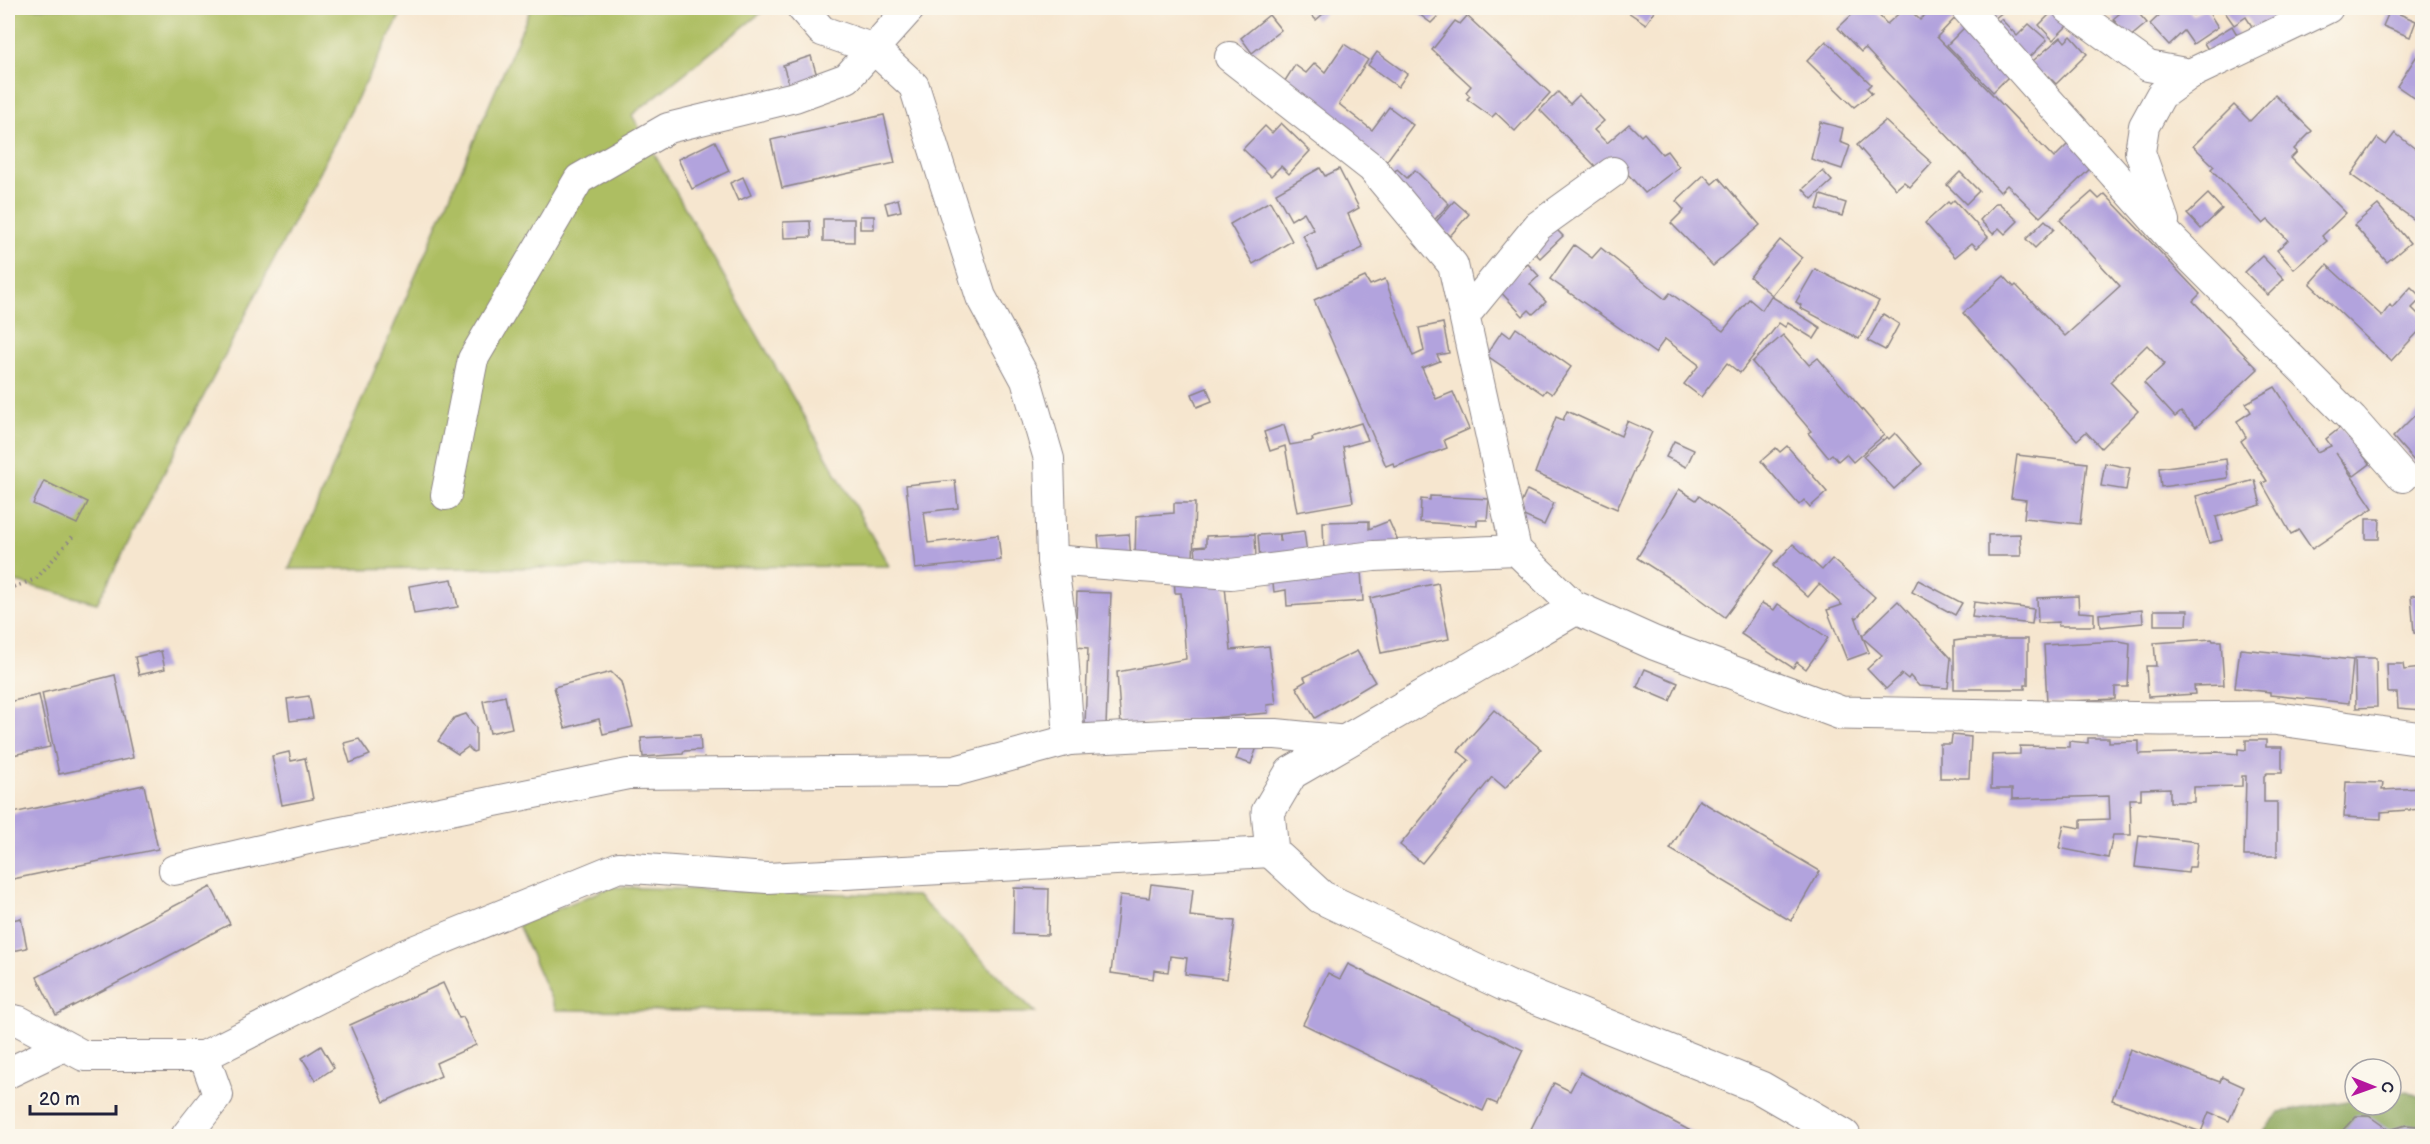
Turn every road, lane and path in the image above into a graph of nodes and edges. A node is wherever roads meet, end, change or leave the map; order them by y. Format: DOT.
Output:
graph roads {
  1 [pos="802,8"];
  2 [pos="910,8"];
  3 [pos="1966,8"];
  4 [pos="2068,8"];
  5 [pos="2328,8"];
  6 [pos="874,49"];
  7 [pos="1230,57"];
  8 [pos="2190,74"];
  9 [pos="1613,172"];
  10 [pos="2169,236"];
  11 [pos="1465,315"];
  12 [pos="2403,477"];
  13 [pos="446,495"];
  14 [pos="74,535"];
  15 [pos="1516,550"];
  16 [pos="1052,560"];
  17 [pos="8,589"];
  18 [pos="1576,609"];
  19 [pos="1069,740"];
  20 [pos="2422,740"];
  21 [pos="1347,741"];
  22 [pos="1272,852"];
  23 [pos="174,870"];
  24 [pos="8,1019"];
  25 [pos="64,1046"];
  26 [pos="204,1056"];
  27 [pos="8,1073"];
  28 [pos="186,1137"];
  29 [pos="1844,1137"];
  1 -- 6 [label="street"];
  2 -- 6 [label="street"];
  3 -- 10 [label="street"];
  4 -- 8 [label="street"];
  5 -- 8 [label="street"];
  6 -- 13 [label="street"];
  6 -- 16 [label="street"];
  7 -- 11 [label="street"];
  8 -- 10 [label="street"];
  9 -- 11 [label="street"];
  10 -- 12 [label="street"];
  11 -- 15 [label="street"];
  14 -- 17 [label="path"];
  15 -- 16 [label="street"];
  15 -- 18 [label="street"];
  16 -- 19 [label="street"];
  18 -- 20 [label="street"];
  18 -- 21 [label="street"];
  19 -- 21 [label="street"];
  19 -- 23 [label="street"];
  21 -- 22 [label="street"];
  22 -- 26 [label="street"];
  22 -- 29 [label="street"];
  24 -- 25 [label="street"];
  25 -- 26 [label="street"];
  25 -- 27 [label="street"];
  26 -- 28 [label="street"];
}
